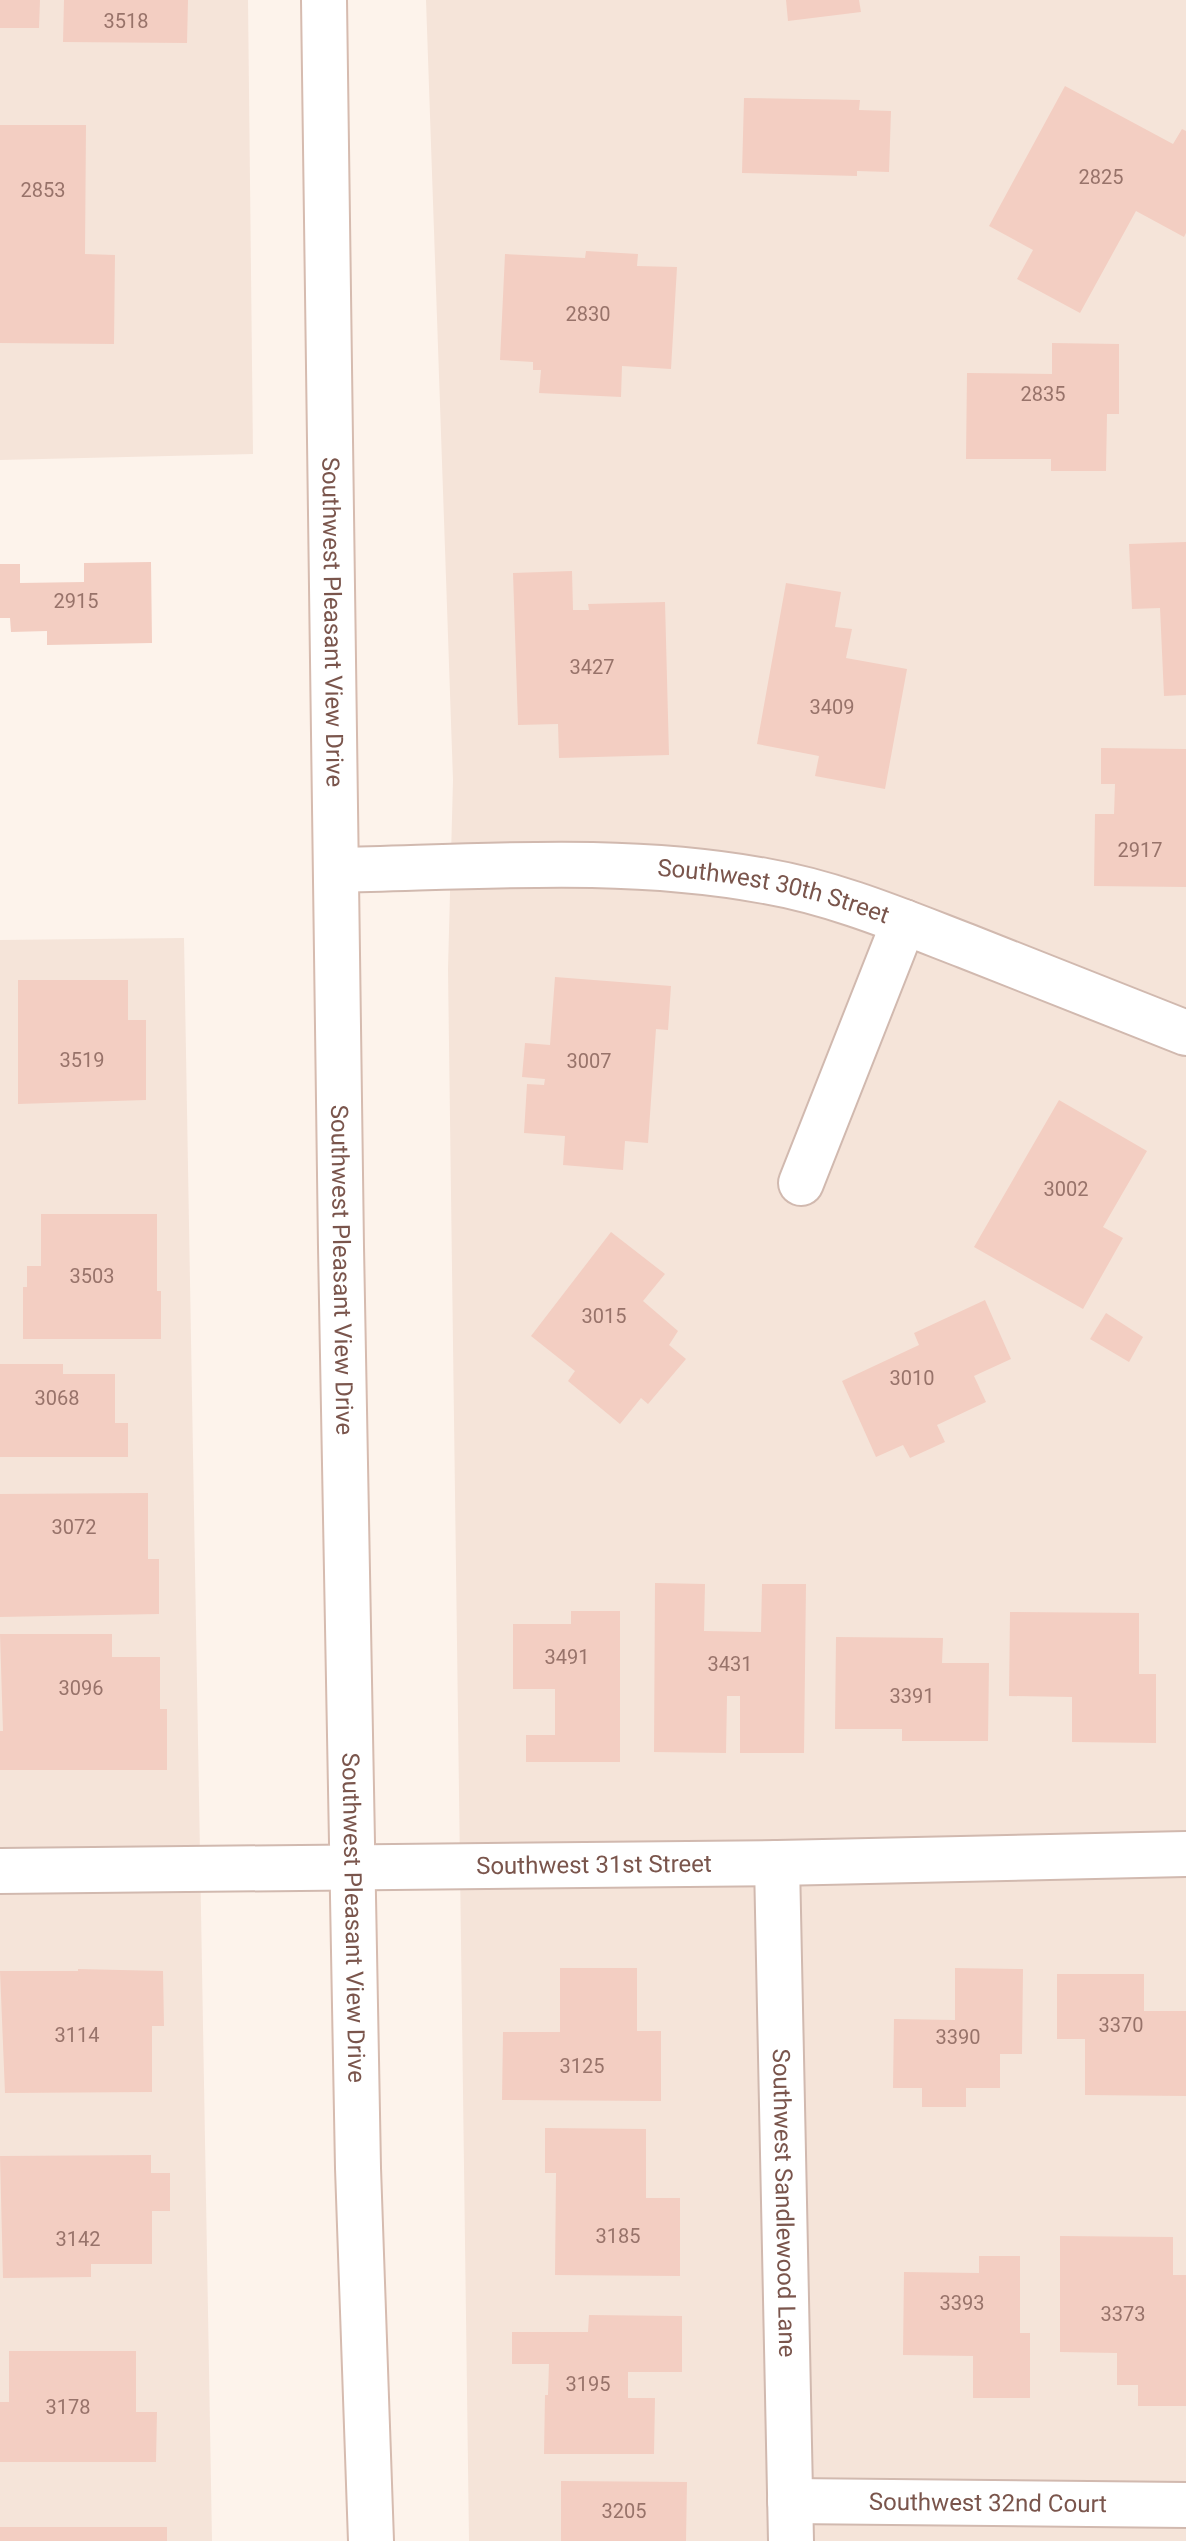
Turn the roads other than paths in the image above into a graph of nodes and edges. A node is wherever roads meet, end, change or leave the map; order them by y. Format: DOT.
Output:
graph roads {
  1 [pos="324,0"];
  2 [pos="336,870"];
  3 [pos="904,922"];
  4 [pos="1186,1033"];
  5 [pos="801,1183"];
  6 [pos="1186,1854"];
  7 [pos="777,1863"];
  8 [pos="353,1868"];
  9 [pos="0,1871"];
  10 [pos="1186,2505"];
  11 [pos="790,2521"];
  12 [pos="371,2541"];
  1 -- 2 [label="street, Southwest Pleasant View Drive"];
  2 -- 3 [label="street, Southwest 30th Street"];
  2 -- 8 [label="street, Southwest Pleasant View Drive"];
  3 -- 4 [label="street, Southwest 30th Street"];
  3 -- 5 [label="street"];
  6 -- 7 [label="street, Southwest 31st Street"];
  7 -- 8 [label="street, Southwest 31st Street"];
  7 -- 11 [label="street, Southwest Sandlewood Lane"];
  8 -- 9 [label="street, Southwest 31st Street"];
  8 -- 12 [label="street, Southwest Pleasant View Drive"];
  10 -- 11 [label="street, Southwest 32nd Court"];
}
